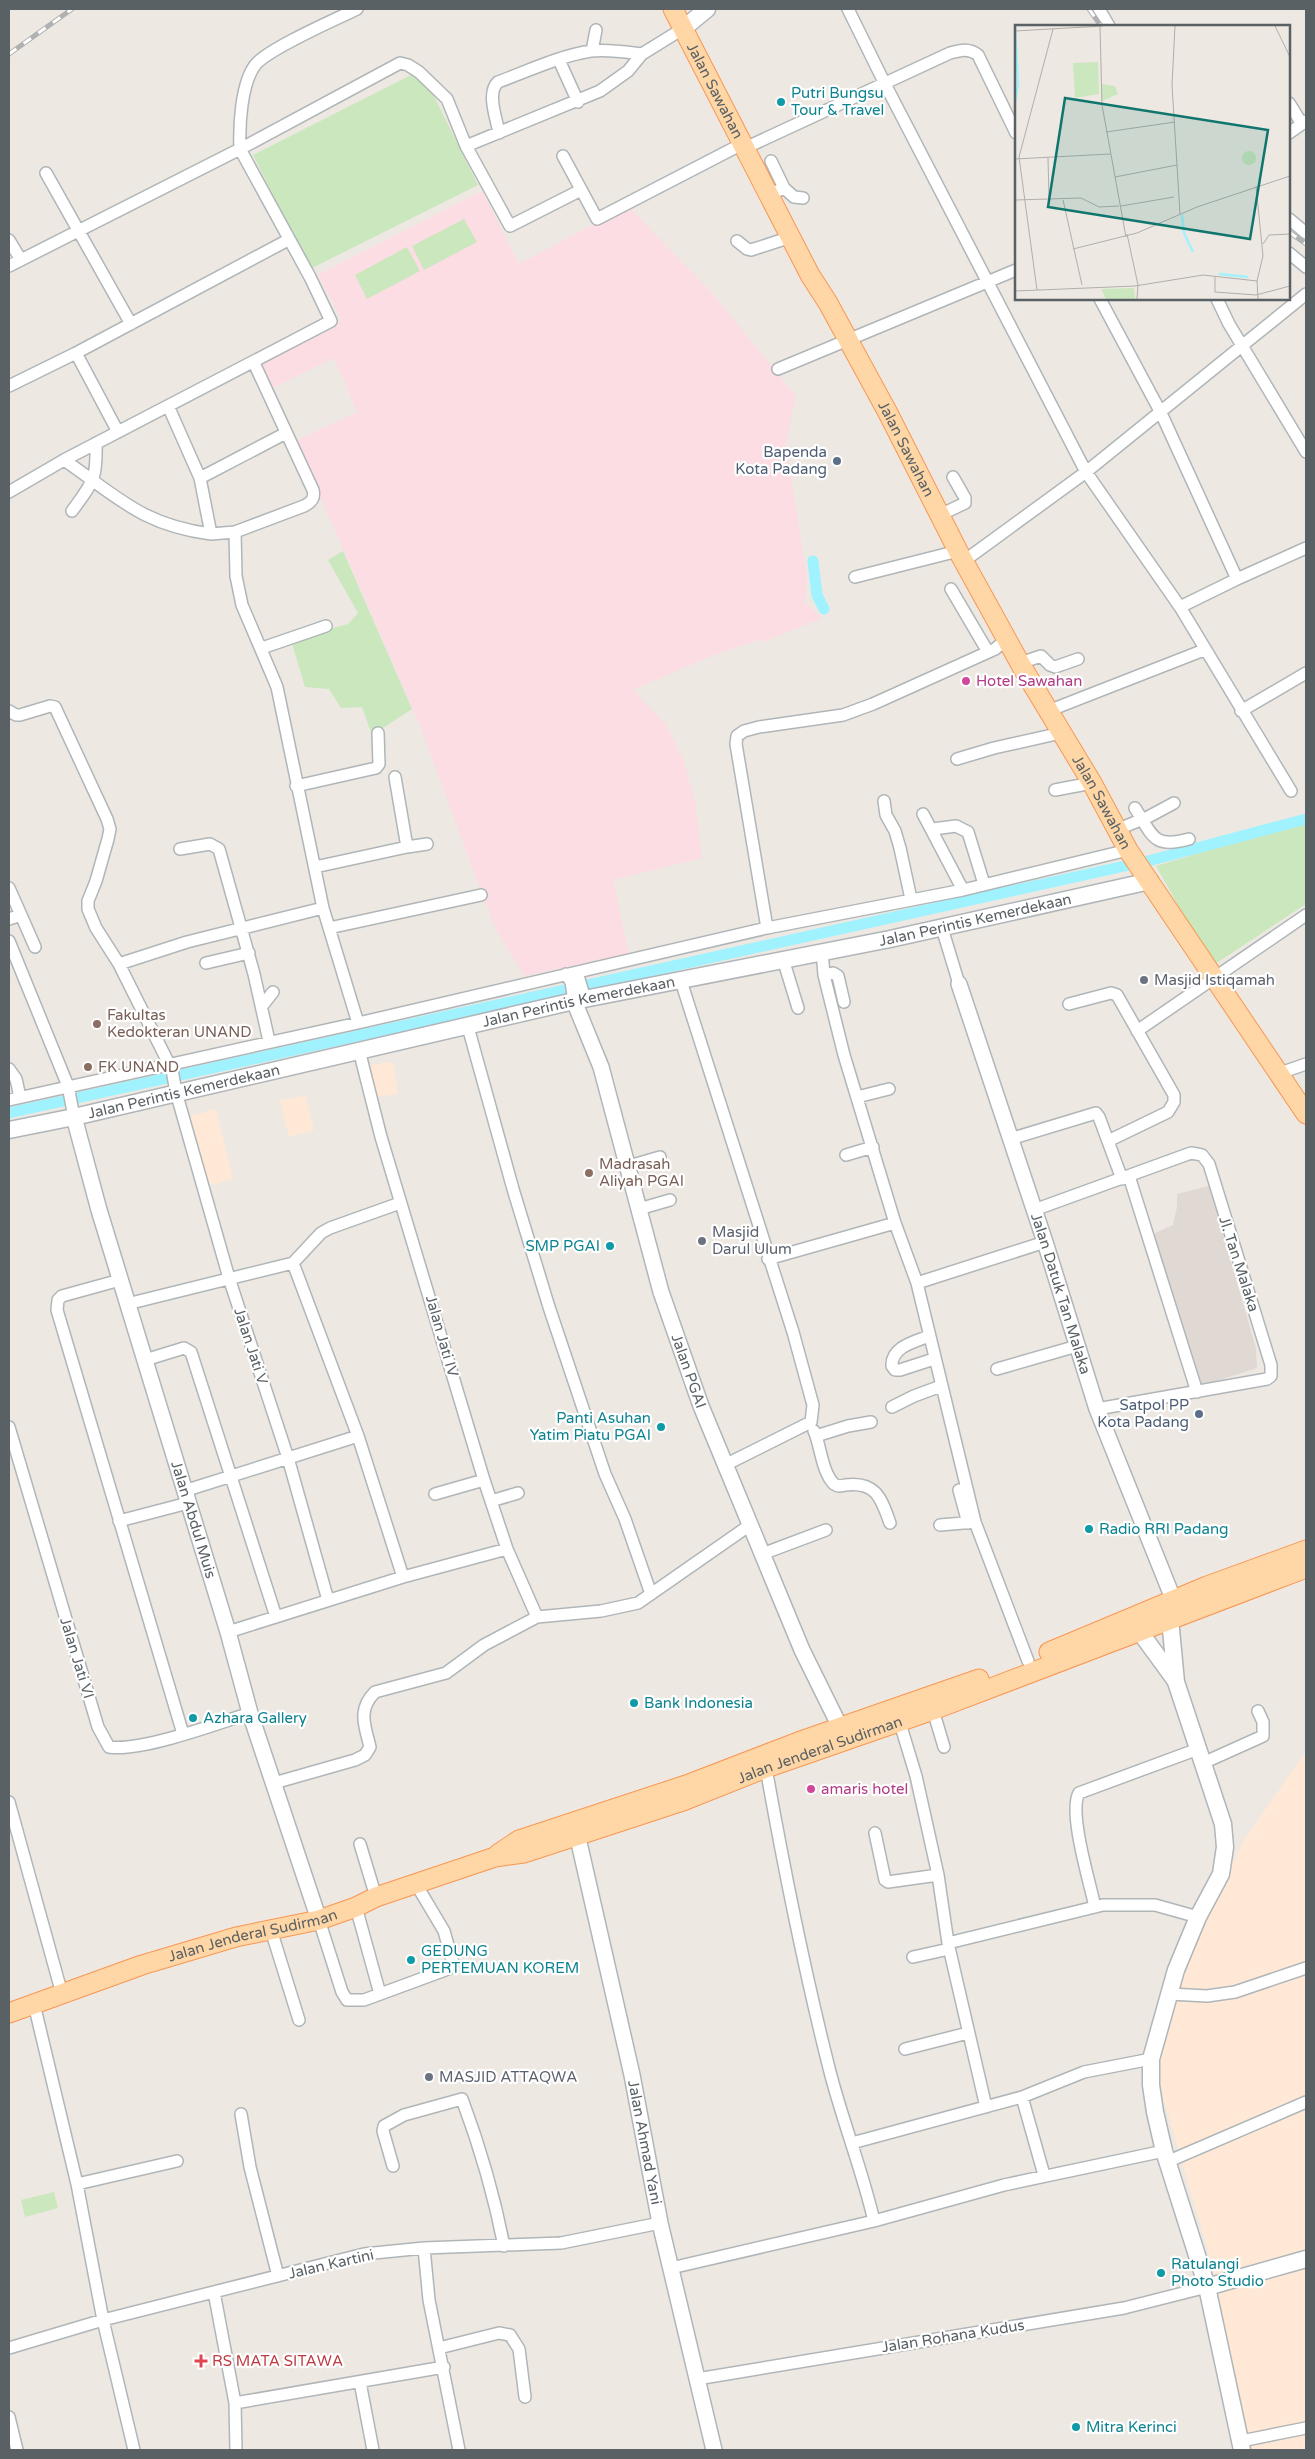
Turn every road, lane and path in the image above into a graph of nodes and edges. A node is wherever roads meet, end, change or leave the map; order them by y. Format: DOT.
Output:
graph roads {
  1 [pos="356,9"];
  2 [pos="673,9"];
  3 [pos="707,9"];
  4 [pos="848,9"];
  5 [pos="1099,9"];
  6 [pos="1108,25"];
  7 [pos="684,28"];
  8 [pos="596,30"];
  9 [pos="592,51"];
  10 [pos="642,54"];
  11 [pos="560,60"];
  12 [pos="885,84"];
  13 [pos="578,102"];
  14 [pos="1290,104"];
  15 [pos="1304,123"];
  16 [pos="1015,131"];
  17 [pos="1290,131"];
  18 [pos="499,133"];
  19 [pos="466,146"];
  20 [pos="743,146"];
  21 [pos="240,149"];
  22 [pos="563,156"];
  23 [pos="771,161"];
  24 [pos="46,173"];
  25 [pos="581,190"];
  26 [pos="776,192"];
  27 [pos="803,198"];
  28 [pos="1290,221"];
  29 [pos="80,232"];
  30 [pos="1306,232"];
  31 [pos="791,237"];
  32 [pos="9,240"];
  33 [pos="288,240"];
  34 [pos="737,241"];
  35 [pos="1290,254"];
  36 [pos="21,260"];
  37 [pos="9,266"];
  38 [pos="1306,267"];
  39 [pos="1015,270"];
  40 [pos="987,281"];
  41 [pos="1306,294"];
  42 [pos="1101,300"];
  43 [pos="1218,300"];
  44 [pos="131,324"];
  45 [pos="847,339"];
  46 [pos="1242,346"];
  47 [pos="76,353"];
  48 [pos="254,363"];
  49 [pos="778,368"];
  50 [pos="9,386"];
  51 [pos="168,408"];
  52 [pos="1161,412"];
  53 [pos="118,432"];
  54 [pos="286,433"];
  55 [pos="96,444"];
  56 [pos="1305,446"];
  57 [pos="64,460"];
  58 [pos="1086,472"];
  59 [pos="953,477"];
  60 [pos="200,478"];
  61 [pos="94,482"];
  62 [pos="9,492"];
  63 [pos="72,511"];
  64 [pos="940,516"];
  65 [pos="235,532"];
  66 [pos="211,534"];
  67 [pos="1306,548"];
  68 [pos="961,556"];
  69 [pos="855,577"];
  70 [pos="1237,579"];
  71 [pos="951,589"];
  72 [pos="1180,607"];
  73 [pos="326,626"];
  74 [pos="1007,639"];
  75 [pos="262,648"];
  76 [pos="1204,650"];
  77 [pos="988,652"];
  78 [pos="1078,659"];
  79 [pos="1020,663"];
  80 [pos="1306,673"];
  81 [pos="9,711"];
  82 [pos="1048,711"];
  83 [pos="1241,711"];
  84 [pos="378,733"];
  85 [pos="1061,733"];
  86 [pos="956,759"];
  87 [pos="395,778"];
  88 [pos="1092,783"];
  89 [pos="296,786"];
  90 [pos="1055,790"];
  91 [pos="1291,791"];
  92 [pos="884,801"];
  93 [pos="1174,803"];
  94 [pos="1135,808"];
  95 [pos="923,814"];
  96 [pos="1142,820"];
  97 [pos="933,829"];
  98 [pos="1116,830"];
  99 [pos="1189,839"];
  100 [pos="427,844"];
  101 [pos="407,848"];
  102 [pos="180,849"];
  103 [pos="1130,852"];
  104 [pos="314,867"];
  105 [pos="1148,879"];
  106 [pos="984,884"];
  107 [pos="9,888"];
  108 [pos="963,890"];
  109 [pos="481,895"];
  110 [pos="911,899"];
  111 [pos="323,908"];
  112 [pos="1306,914"];
  113 [pos="20,915"];
  114 [pos="9,919"];
  115 [pos="330,928"];
  116 [pos="767,928"];
  117 [pos="942,928"];
  118 [pos="240,929"];
  119 [pos="9,941"];
  120 [pos="35,947"];
  121 [pos="822,951"];
  122 [pos="248,954"];
  123 [pos="783,959"];
  124 [pos="206,963"];
  125 [pos="119,964"];
  126 [pos="824,975"];
  127 [pos="1214,977"];
  128 [pos="680,981"];
  129 [pos="959,984"];
  130 [pos="576,987"];
  131 [pos="273,992"];
  132 [pos="844,1002"];
  133 [pos="1069,1004"];
  134 [pos="262,1006"];
  135 [pos="798,1008"];
  136 [pos="358,1023"];
  137 [pos="468,1026"];
  138 [pos="1136,1031"];
  139 [pos="270,1041"];
  140 [pos="359,1050"];
  141 [pos="1306,1064"];
  142 [pos="170,1067"];
  143 [pos="9,1069"];
  144 [pos="1280,1073"];
  145 [pos="69,1088"];
  146 [pos="175,1088"];
  147 [pos="889,1089"];
  148 [pos="857,1097"];
  149 [pos="14,1098"];
  150 [pos="74,1113"];
  151 [pos="1306,1114"];
  152 [pos="9,1130"];
  153 [pos="1010,1139"];
  154 [pos="1108,1142"];
  155 [pos="873,1147"];
  156 [pos="846,1155"];
  157 [pos="660,1157"];
  158 [pos="629,1166"];
  159 [pos="1125,1178"];
  160 [pos="670,1200"];
  161 [pos="400,1203"];
  162 [pos="639,1209"];
  163 [pos="1034,1210"];
  164 [pos="895,1223"];
  165 [pos="1045,1242"];
  166 [pos="768,1260"];
  167 [pos="294,1263"];
  168 [pos="229,1278"];
  169 [pos="120,1280"];
  170 [pos="917,1283"];
  171 [pos="127,1304"];
  172 [pos="929,1336"];
  173 [pos="1077,1346"];
  174 [pos="144,1360"];
  175 [pos="934,1360"];
  176 [pos="997,1369"];
  177 [pos="941,1386"];
  178 [pos="1197,1392"];
  179 [pos="892,1407"];
  180 [pos="1098,1409"];
  181 [pos="811,1422"];
  182 [pos="871,1422"];
  183 [pos="9,1427"];
  184 [pos="358,1436"];
  185 [pos="816,1436"];
  186 [pos="288,1458"];
  187 [pos="725,1465"];
  188 [pos="230,1476"];
  189 [pos="484,1480"];
  190 [pos="959,1490"];
  191 [pos="518,1493"];
  192 [pos="436,1494"];
  193 [pos="186,1497"];
  194 [pos="491,1501"];
  195 [pos="119,1521"];
  196 [pos="972,1522"];
  197 [pos="890,1523"];
  198 [pos="750,1525"];
  199 [pos="940,1525"];
  200 [pos="826,1530"];
  201 [pos="507,1549"];
  202 [pos="1306,1550"];
  203 [pos="762,1554"];
  204 [pos="1306,1568"];
  205 [pos="403,1577"];
  206 [pos="652,1594"];
  207 [pos="328,1600"];
  208 [pos="1174,1600"];
  209 [pos="276,1617"];
  210 [pos="536,1617"];
  211 [pos="1170,1619"];
  212 [pos="228,1632"];
  213 [pos="1140,1632"];
  214 [pos="1028,1661"];
  215 [pos="1176,1682"];
  216 [pos="933,1710"];
  217 [pos="1258,1711"];
  218 [pos="250,1714"];
  219 [pos="899,1720"];
  220 [pos="840,1727"];
  221 [pos="183,1734"];
  222 [pos="944,1747"];
  223 [pos="1201,1756"];
  224 [pos="766,1768"];
  225 [pos="274,1783"];
  226 [pos="9,1802"];
  227 [pos="576,1828"];
  228 [pos="875,1833"];
  229 [pos="360,1844"];
  230 [pos="938,1875"];
  231 [pos="416,1884"];
  232 [pos="376,1897"];
  233 [pos="1095,1907"];
  234 [pos="356,1908"];
  235 [pos="1198,1917"];
  236 [pos="319,1920"];
  237 [pos="271,1930"];
  238 [pos="949,1946"];
  239 [pos="914,1957"];
  240 [pos="1306,1968"];
  241 [pos="62,1994"];
  242 [pos="380,1994"];
  243 [pos="1170,1994"];
  244 [pos="34,2004"];
  245 [pos="9,2013"];
  246 [pos="299,2020"];
  247 [pos="968,2034"];
  248 [pos="905,2049"];
  249 [pos="1152,2059"];
  250 [pos="1022,2096"];
  251 [pos="1306,2102"];
  252 [pos="986,2107"];
  253 [pos="241,2114"];
  254 [pos="852,2143"];
  255 [pos="1167,2156"];
  256 [pos="178,2161"];
  257 [pos="393,2166"];
  258 [pos="1044,2176"];
  259 [pos="78,2184"];
  260 [pos="874,2221"];
  261 [pos="660,2223"];
  262 [pos="504,2246"];
  263 [pos="424,2248"];
  264 [pos="1306,2260"];
  265 [pos="671,2268"];
  266 [pos="278,2276"];
  267 [pos="1207,2287"];
  268 [pos="214,2292"];
  269 [pos="103,2320"];
  270 [pos="9,2348"];
  271 [pos="439,2348"];
  272 [pos="444,2367"];
  273 [pos="697,2379"];
  274 [pos="360,2382"];
  275 [pos="525,2397"];
  276 [pos="235,2403"];
  277 [pos="9,2418"];
  278 [pos="1306,2428"];
  279 [pos="1241,2446"];
  280 [pos="17,2450"];
  281 [pos="134,2450"];
  282 [pos="236,2450"];
  283 [pos="373,2450"];
  284 [pos="459,2450"];
  285 [pos="714,2450"];
  1 -- 21 [label="street"];
  2 -- 7 [label="main road, Jalan Sawahan"];
  3 -- 7 [label="main road"];
  4 -- 12 [label="street"];
  5 -- 6 [label="street"];
  7 -- 10 [label="street"];
  7 -- 20 [label="main road, Jalan Sawahan"];
  8 -- 9 [label="street"];
  9 -- 10 [label="street"];
  9 -- 11 [label="street"];
  10 -- 13 [label="street"];
  11 -- 13 [label="street"];
  11 -- 18 [label="street"];
  12 -- 16 [label="street"];
  12 -- 20 [label="street"];
  12 -- 40 [label="street"];
  13 -- 18 [label="street"];
  14 -- 15 [label="street"];
  15 -- 17 [label="street"];
  18 -- 19 [label="street"];
  19 -- 21 [label="street"];
  19 -- 25 [label="street"];
  20 -- 25 [label="street"];
  20 -- 26 [label="main road, Jalan Sawahan"];
  21 -- 29 [label="street"];
  21 -- 33 [label="street"];
  22 -- 25 [label="street"];
  23 -- 26 [label="street"];
  24 -- 29 [label="street"];
  26 -- 27 [label="street"];
  26 -- 31 [label="main road, Jalan Sawahan"];
  28 -- 30 [label="street"];
  29 -- 36 [label="street"];
  29 -- 44 [label="street"];
  31 -- 34 [label="street"];
  31 -- 45 [label="main road, Jalan Sawahan"];
  32 -- 36 [label="street"];
  33 -- 44 [label="street"];
  33 -- 48 [label="street"];
  35 -- 38 [label="street"];
  36 -- 37 [label="street"];
  39 -- 40 [label="street"];
  40 -- 45 [label="street"];
  40 -- 58 [label="street"];
  41 -- 46 [label="street"];
  42 -- 52 [label="street"];
  43 -- 46 [label="street"];
  44 -- 47 [label="street"];
  45 -- 49 [label="street"];
  45 -- 64 [label="main road, Jalan Sawahan"];
  46 -- 52 [label="street"];
  46 -- 56 [label="street"];
  47 -- 50 [label="street"];
  47 -- 53 [label="street"];
  48 -- 51 [label="street"];
  48 -- 54 [label="street"];
  51 -- 53 [label="street"];
  51 -- 60 [label="street"];
  52 -- 58 [label="street"];
  52 -- 70 [label="street"];
  53 -- 55 [label="street"];
  54 -- 60 [label="street"];
  54 -- 65 [label="street"];
  55 -- 57 [label="street"];
  55 -- 61 [label="street"];
  57 -- 61 [label="street"];
  57 -- 62 [label="street"];
  58 -- 68 [label="street"];
  58 -- 72 [label="street"];
  59 -- 64 [label="street"];
  60 -- 66 [label="street"];
  61 -- 63 [label="street"];
  61 -- 66 [label="street"];
  64 -- 68 [label="main road, Jalan Sawahan"];
  65 -- 66 [label="street"];
  65 -- 75 [label="street"];
  67 -- 70 [label="street"];
  68 -- 69 [label="street"];
  68 -- 74 [label="main road, Jalan Sawahan"];
  70 -- 72 [label="street"];
  71 -- 77 [label="street"];
  72 -- 76 [label="street"];
  73 -- 75 [label="street"];
  74 -- 77 [label="street"];
  74 -- 79 [label="main road, Jalan Sawahan"];
  75 -- 89 [label="street"];
  76 -- 82 [label="street"];
  76 -- 83 [label="street"];
  77 -- 116 [label="street"];
  78 -- 79 [label="street"];
  79 -- 82 [label="main road, Jalan Sawahan"];
  80 -- 83 [label="street"];
  81 -- 125 [label="street, Jalan Jati V"];
  82 -- 85 [label="main road, Jalan Sawahan"];
  83 -- 91 [label="street"];
  84 -- 89 [label="street"];
  85 -- 86 [label="street"];
  85 -- 88 [label="main road, Jalan Sawahan"];
  87 -- 101 [label="street"];
  88 -- 90 [label="street"];
  88 -- 98 [label="main road, Jalan Sawahan"];
  89 -- 104 [label="street"];
  92 -- 110 [label="street"];
  93 -- 96 [label="street"];
  94 -- 96 [label="street"];
  95 -- 97 [label="street"];
  96 -- 98 [label="street"];
  96 -- 99 [label="street"];
  97 -- 106 [label="street"];
  97 -- 108 [label="street"];
  98 -- 103 [label="main road, Jalan Sawahan"];
  100 -- 101 [label="street"];
  101 -- 104 [label="street"];
  102 -- 118 [label="street"];
  103 -- 105 [label="main road, Jalan Sawahan"];
  103 -- 106 [label="street"];
  104 -- 111 [label="street"];
  105 -- 117 [label="main road, Jalan Perintis Kemerdekaan"];
  105 -- 127 [label="main road, Jalan Sawahan"];
  106 -- 108 [label="street"];
  107 -- 113 [label="street"];
  108 -- 110 [label="street"];
  109 -- 115 [label="street"];
  110 -- 116 [label="street"];
  111 -- 115 [label="street"];
  111 -- 118 [label="street"];
  112 -- 127 [label="street"];
  113 -- 114 [label="street"];
  113 -- 120 [label="street"];
  115 -- 136 [label="street"];
  116 -- 130 [label="street"];
  117 -- 121 [label="main road, Jalan Perintis Kemerdekaan"];
  117 -- 129 [label="street"];
  118 -- 122 [label="street"];
  118 -- 125 [label="street"];
  119 -- 145 [label="street"];
  121 -- 123 [label="main road, Jalan Perintis Kemerdekaan"];
  121 -- 126 [label="street"];
  122 -- 124 [label="street"];
  122 -- 134 [label="street"];
  123 -- 128 [label="main road, Jalan Perintis Kemerdekaan"];
  123 -- 135 [label="street"];
  125 -- 142 [label="street, Jalan Jati V"];
  126 -- 132 [label="street"];
  126 -- 148 [label="street"];
  127 -- 138 [label="street"];
  127 -- 144 [label="main road, Jalan Sawahan"];
  128 -- 130 [label="main road, Jalan Perintis Kemerdekaan"];
  128 -- 166 [label="street"];
  129 -- 153 [label="street, Jalan Datuk Tan Malaka"];
  130 -- 136 [label="street"];
  130 -- 137 [label="main road, Jalan Perintis Kemerdekaan"];
  130 -- 158 [label="street, Jalan PGAI"];
  131 -- 134 [label="street"];
  133 -- 138 [label="street"];
  134 -- 139 [label="street"];
  136 -- 139 [label="street"];
  137 -- 140 [label="main road, Jalan Perintis Kemerdekaan"];
  137 -- 206 [label="street"];
  138 -- 154 [label="street"];
  139 -- 142 [label="street"];
  140 -- 146 [label="main road, Jalan Perintis Kemerdekaan"];
  140 -- 161 [label="street, Jalan Jati IV"];
  141 -- 144 [label="street"];
  142 -- 145 [label="street"];
  142 -- 146 [label="street, Jalan Jati V"];
  143 -- 149 [label="street"];
  144 -- 151 [label="main road, Jalan Sawahan"];
  145 -- 149 [label="street"];
  145 -- 150 [label="street"];
  146 -- 150 [label="main road, Jalan Perintis Kemerdekaan"];
  146 -- 168 [label="street, Jalan Jati V"];
  147 -- 148 [label="street"];
  148 -- 155 [label="street"];
  150 -- 152 [label="main road, Jalan Perintis Kemerdekaan"];
  150 -- 169 [label="street, Jalan Abdul Muis"];
  153 -- 154 [label="street"];
  153 -- 163 [label="street, Jalan Datuk Tan Malaka"];
  154 -- 159 [label="street"];
  155 -- 156 [label="street"];
  155 -- 164 [label="street"];
  157 -- 158 [label="street"];
  158 -- 162 [label="street, Jalan PGAI"];
  159 -- 163 [label="street, Jl. Tan Malaka"];
  159 -- 178 [label="street"];
  159 -- 178 [label="street, Jl. Tan Malaka"];
  160 -- 162 [label="street"];
  161 -- 167 [label="street"];
  161 -- 189 [label="street, Jalan Jati IV"];
  162 -- 187 [label="street, Jalan PGAI"];
  163 -- 165 [label="street, Jalan Datuk Tan Malaka"];
  164 -- 166 [label="street"];
  164 -- 170 [label="street"];
  165 -- 170 [label="street"];
  165 -- 173 [label="street, Jalan Datuk Tan Malaka"];
  166 -- 181 [label="street"];
  167 -- 168 [label="street"];
  167 -- 184 [label="street"];
  168 -- 171 [label="street"];
  168 -- 186 [label="street, Jalan Jati V"];
  169 -- 171 [label="street, Jalan Abdul Muis"];
  169 -- 195 [label="street"];
  170 -- 172 [label="street"];
  171 -- 174 [label="street, Jalan Abdul Muis"];
  172 -- 175 [label="street"];
  172 -- 175 [label="street"];
  173 -- 176 [label="street"];
  173 -- 180 [label="street, Jalan Datuk Tan Malaka"];
  174 -- 188 [label="street"];
  174 -- 193 [label="street, Jalan Abdul Muis"];
  175 -- 177 [label="street"];
  177 -- 179 [label="street"];
  177 -- 196 [label="street"];
  178 -- 180 [label="street, Jl. Tan Malaka"];
  180 -- 208 [label="street, Jalan Datuk Tan Malaka"];
  181 -- 185 [label="street"];
  181 -- 187 [label="street"];
  182 -- 185 [label="street"];
  183 -- 221 [label="street, Jalan Jati VI"];
  184 -- 186 [label="street"];
  184 -- 205 [label="street"];
  185 -- 197 [label="street"];
  186 -- 188 [label="street"];
  186 -- 207 [label="street, Jalan Jati V"];
  187 -- 198 [label="street, Jalan PGAI"];
  188 -- 193 [label="street"];
  188 -- 209 [label="street"];
  189 -- 192 [label="street"];
  189 -- 194 [label="street, Jalan Jati IV"];
  190 -- 196 [label="street"];
  191 -- 194 [label="street"];
  193 -- 195 [label="street"];
  193 -- 212 [label="street, Jalan Abdul Muis"];
  194 -- 201 [label="street, Jalan Jati IV"];
  195 -- 221 [label="street"];
  196 -- 199 [label="street"];
  196 -- 214 [label="street"];
  198 -- 203 [label="street, Jalan PGAI"];
  198 -- 206 [label="street"];
  200 -- 203 [label="street"];
  201 -- 205 [label="street"];
  201 -- 210 [label="street, Jalan Jati IV"];
  202 -- 208 [label="main road"];
  203 -- 220 [label="street, Jalan PGAI"];
  204 -- 211 [label="main road, Jalan Jenderal Sudirman"];
  205 -- 207 [label="street"];
  206 -- 210 [label="street"];
  207 -- 209 [label="street"];
  208 -- 214 [label="main road"];
  209 -- 212 [label="street"];
  210 -- 225 [label="street"];
  211 -- 213 [label="main road, Jalan Jenderal Sudirman"];
  211 -- 215 [label="main road"];
  212 -- 218 [label="street, Jalan Abdul Muis"];
  213 -- 215 [label="main road"];
  213 -- 216 [label="main road, Jalan Jenderal Sudirman"];
  214 -- 220 [label="main road"];
  215 -- 223 [label="main road"];
  216 -- 219 [label="main road, Jalan Jenderal Sudirman"];
  216 -- 222 [label="street"];
  217 -- 223 [label="street"];
  218 -- 221 [label="street, Jalan Jati VI"];
  218 -- 225 [label="street, Jalan Abdul Muis"];
  219 -- 224 [label="main road, Jalan Jenderal Sudirman"];
  219 -- 230 [label="street"];
  220 -- 227 [label="main road"];
  223 -- 233 [label="street"];
  223 -- 235 [label="main road"];
  224 -- 227 [label="main road, Jalan Jenderal Sudirman"];
  224 -- 254 [label="street"];
  225 -- 236 [label="street, Jalan Abdul Muis"];
  226 -- 241 [label="street"];
  227 -- 231 [label="main road, Jalan Jenderal Sudirman"];
  227 -- 261 [label="street, Jalan Ahmad Yani"];
  228 -- 230 [label="street"];
  229 -- 232 [label="street"];
  230 -- 238 [label="street"];
  231 -- 232 [label="main road, Jalan Jenderal Sudirman"];
  231 -- 242 [label="street"];
  232 -- 234 [label="main road, Jalan Jenderal Sudirman"];
  233 -- 235 [label="street"];
  233 -- 238 [label="street"];
  234 -- 236 [label="main road, Jalan Jenderal Sudirman"];
  234 -- 242 [label="street"];
  235 -- 243 [label="main road"];
  236 -- 237 [label="main road, Jalan Jenderal Sudirman"];
  236 -- 242 [label="street"];
  237 -- 241 [label="main road, Jalan Jenderal Sudirman"];
  237 -- 246 [label="street"];
  238 -- 239 [label="street"];
  238 -- 247 [label="street"];
  240 -- 243 [label="street"];
  241 -- 244 [label="main road, Jalan Jenderal Sudirman"];
  243 -- 249 [label="main road"];
  244 -- 245 [label="main road, Jalan Jenderal Sudirman"];
  244 -- 259 [label="street"];
  247 -- 248 [label="street"];
  247 -- 252 [label="street"];
  249 -- 250 [label="street"];
  249 -- 255 [label="main road"];
  250 -- 252 [label="street"];
  250 -- 258 [label="street"];
  251 -- 255 [label="street"];
  252 -- 254 [label="street"];
  253 -- 266 [label="street"];
  254 -- 260 [label="street"];
  255 -- 258 [label="street"];
  255 -- 267 [label="main road"];
  256 -- 259 [label="street"];
  257 -- 262 [label="street"];
  258 -- 260 [label="street"];
  259 -- 269 [label="street"];
  260 -- 265 [label="street"];
  261 -- 262 [label="street, Jalan Kartini"];
  261 -- 265 [label="street, Jalan Ahmad Yani"];
  262 -- 263 [label="street, Jalan Kartini"];
  263 -- 266 [label="street, Jalan Kartini"];
  263 -- 271 [label="street"];
  264 -- 267 [label="main road"];
  265 -- 273 [label="street, Jalan Ahmad Yani"];
  266 -- 268 [label="street, Jalan Kartini"];
  267 -- 273 [label="street, Jalan Rohana Kudus"];
  267 -- 279 [label="main road"];
  268 -- 269 [label="street, Jalan Kartini"];
  268 -- 276 [label="street"];
  269 -- 270 [label="street, Jalan Kartini"];
  269 -- 281 [label="street"];
  271 -- 272 [label="street"];
  271 -- 275 [label="street"];
  272 -- 274 [label="street"];
  272 -- 284 [label="street"];
  273 -- 285 [label="street, Jalan Ahmad Yani"];
  274 -- 276 [label="street"];
  274 -- 283 [label="street"];
  276 -- 282 [label="street"];
  277 -- 280 [label="street"];
  278 -- 279 [label="street"];
}
